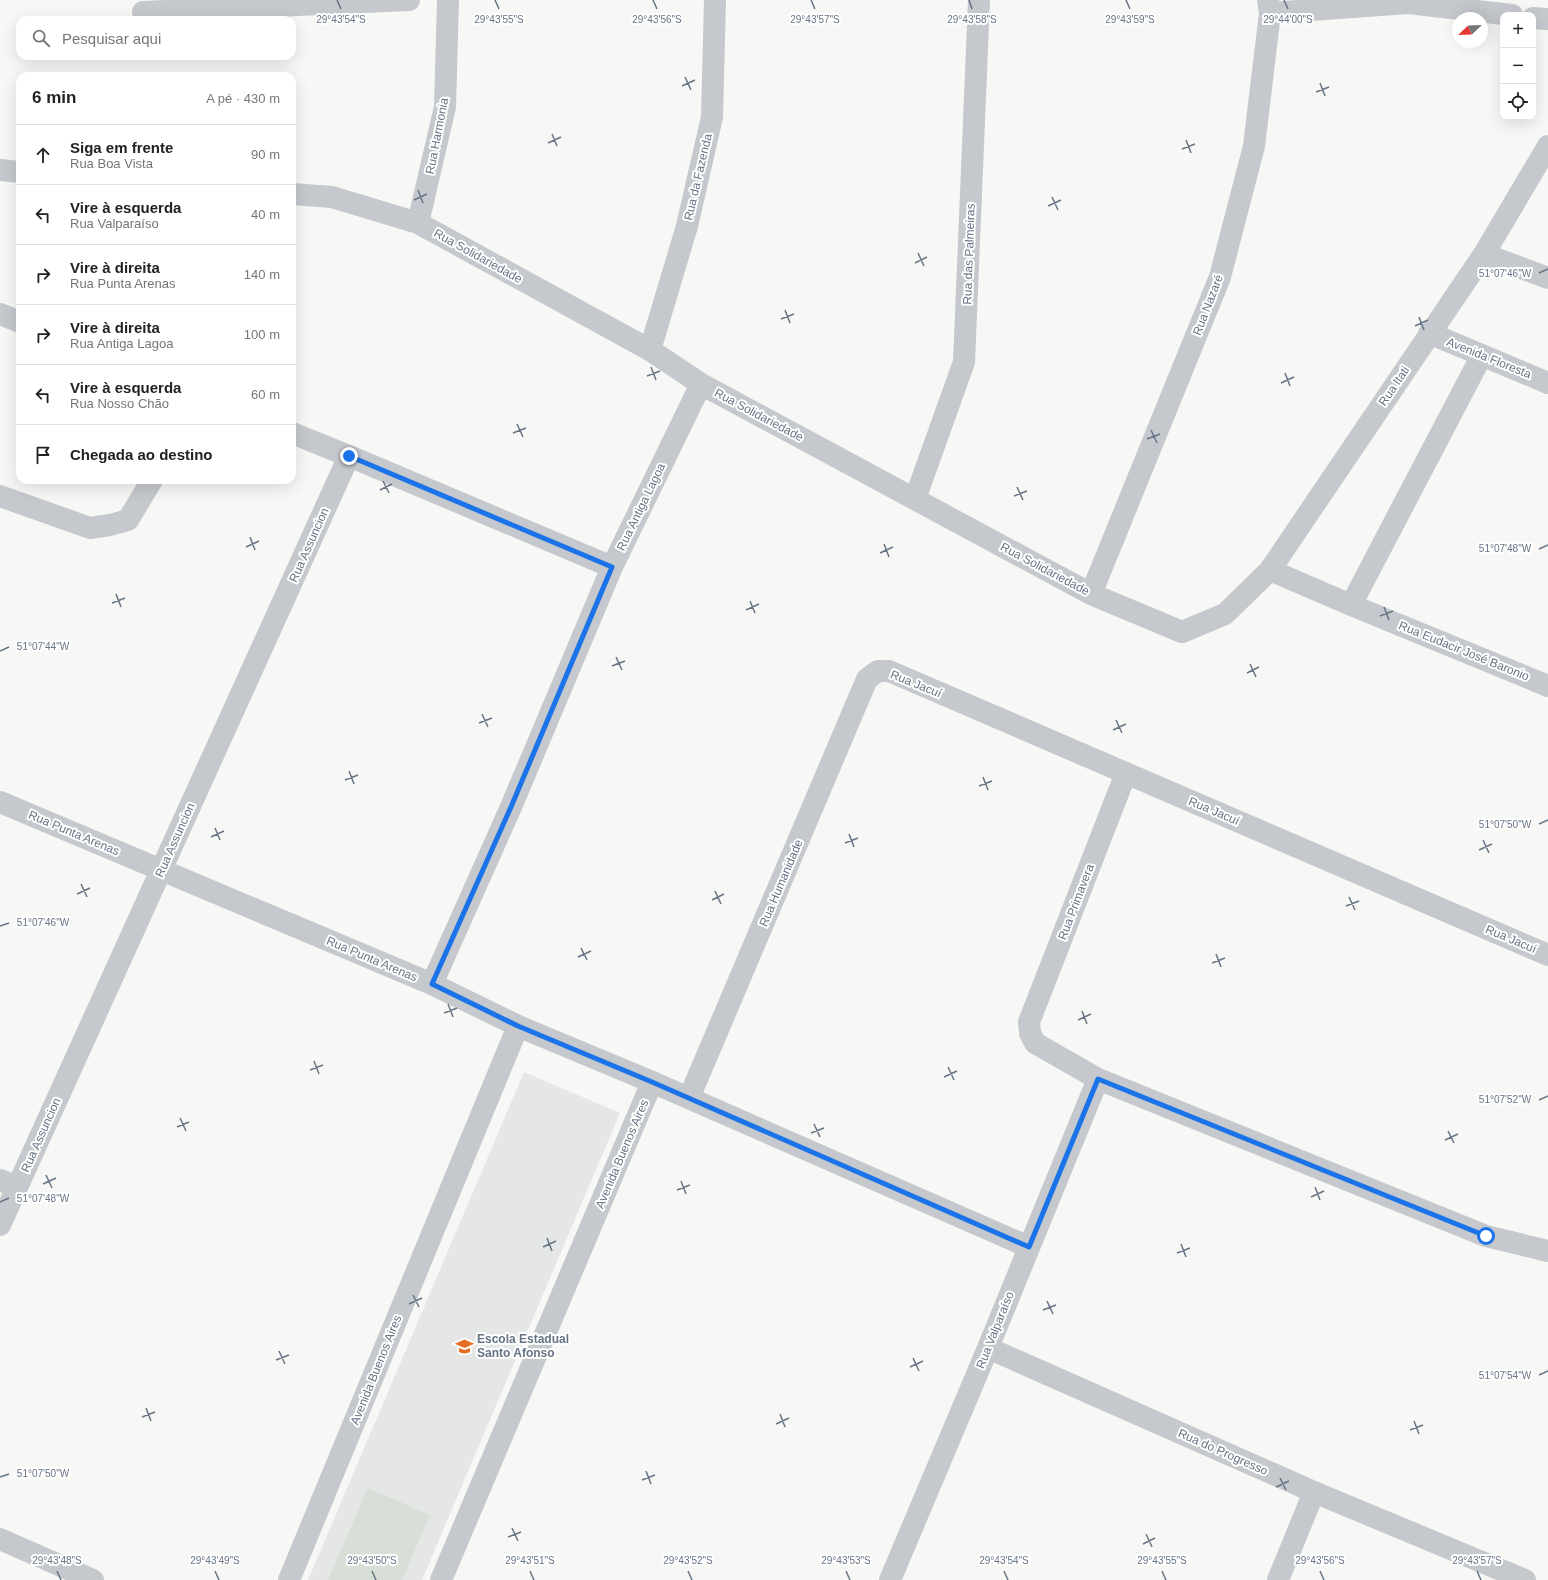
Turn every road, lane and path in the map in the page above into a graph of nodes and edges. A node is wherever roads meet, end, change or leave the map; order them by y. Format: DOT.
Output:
graph roads {
  1 [pos="409,0"];
  2 [pos="448,0"];
  3 [pos="715,0"];
  4 [pos="979,0"];
  5 [pos="1269,6"];
  6 [pos="143,12"];
  7 [pos="1500,14"];
  8 [pos="1536,18"];
  9 [pos="1548,19"];
  10 [pos="1548,146"];
  11 [pos="0,170"];
  12 [pos="16,172"];
  13 [pos="296,194"];
  14 [pos="418,223"];
  15 [pos="1484,254"];
  16 [pos="1548,278"];
  17 [pos="0,314"];
  18 [pos="16,320"];
  19 [pos="1429,334"];
  20 [pos="650,350"];
  21 [pos="1482,355"];
  22 [pos="1548,383"];
  23 [pos="701,384"];
  24 [pos="296,435"];
  25 [pos="349,456"];
  26 [pos="150,484"];
  27 [pos="0,496"];
  28 [pos="915,499"];
  29 [pos="612,567"];
  30 [pos="1270,570"];
  31 [pos="1091,594"];
  32 [pos="1351,605"];
  33 [pos="1225,614"];
  34 [pos="878,671"];
  35 [pos="1548,686"];
  36 [pos="1126,773"];
  37 [pos="0,802"];
  38 [pos="161,870"];
  39 [pos="1548,955"];
  40 [pos="432,984"];
  41 [pos="518,1026"];
  42 [pos="1098,1079"];
  43 [pos="652,1082"];
  44 [pos="689,1098"];
  45 [pos="8,1184"];
  46 [pos="0,1225"];
  47 [pos="1029,1247"];
  48 [pos="1548,1251"];
  49 [pos="988,1348"];
  50 [pos="1314,1492"];
  51 [pos="0,1539"];
  52 [pos="93,1580"];
  53 [pos="289,1580"];
  54 [pos="441,1580"];
  55 [pos="890,1580"];
  56 [pos="1278,1580"];
  57 [pos="1525,1580"];
  1 -- 6 [label="street"];
  2 -- 14 [label="street, Rua Harmonia"];
  3 -- 20 [label="street, Rua da Fazenda"];
  4 -- 28 [label="street, Rua das Palmeiras"];
  5 -- 7 [label="street"];
  5 -- 31 [label="street, Rua Nazaré"];
  8 -- 9 [label="street"];
  10 -- 15 [label="street, Rua Itati"];
  11 -- 12 [label="street"];
  13 -- 14 [label="street, Rua Solidariedade"];
  14 -- 20 [label="street, Rua Solidariedade"];
  15 -- 16 [label="street"];
  15 -- 19 [label="street, Rua Itati"];
  17 -- 18 [label="street"];
  19 -- 21 [label="street, Avenida Floresta"];
  19 -- 30 [label="street, Rua Itati"];
  20 -- 23 [label="street, Rua Solidariedade"];
  21 -- 22 [label="street, Avenida Floresta"];
  21 -- 32 [label="street"];
  23 -- 28 [label="street, Rua Solidariedade"];
  23 -- 29 [label="street, Rua Antiga Lagoa"];
  24 -- 25 [label="street"];
  25 -- 29 [label="street"];
  25 -- 38 [label="street, Rua Assuncion"];
  26 -- 27 [label="street"];
  28 -- 31 [label="street, Rua Solidariedade"];
  29 -- 40 [label="street, Rua Antiga Lagoa"];
  30 -- 32 [label="street, Rua Eudacir José Baronio"];
  30 -- 33 [label="street, Rua Itati"];
  31 -- 33 [label="street, Rua Solidariedade"];
  32 -- 35 [label="street, Rua Eudacir José Baronio"];
  34 -- 36 [label="street, Rua Jacuí"];
  34 -- 44 [label="street, Rua Humanidade"];
  36 -- 39 [label="street, Rua Jacuí"];
  36 -- 42 [label="street, Rua Primavera"];
  37 -- 38 [label="street, Rua Punta Arenas"];
  38 -- 40 [label="street, Rua Punta Arenas"];
  38 -- 45 [label="street, Rua Assuncion"];
  40 -- 41 [label="street, Rua Punta Arenas"];
  41 -- 43 [label="street, Rua Punta Arenas"];
  41 -- 53 [label="street, Avenida Buenos Aires"];
  42 -- 47 [label="street, Rua Valparaíso"];
  42 -- 48 [label="street"];
  43 -- 44 [label="street, Rua Punta Arenas"];
  43 -- 54 [label="street, Avenida Buenos Aires"];
  44 -- 47 [label="street, Rua Punta Arenas"];
  45 -- 46 [label="street, Rua Assuncion"];
  47 -- 49 [label="street, Rua Valparaíso"];
  49 -- 50 [label="street, Rua do Progresso"];
  49 -- 55 [label="street, Rua Valparaíso"];
  50 -- 56 [label="street"];
  50 -- 57 [label="street, Rua do Progresso"];
  51 -- 52 [label="street"];
}
